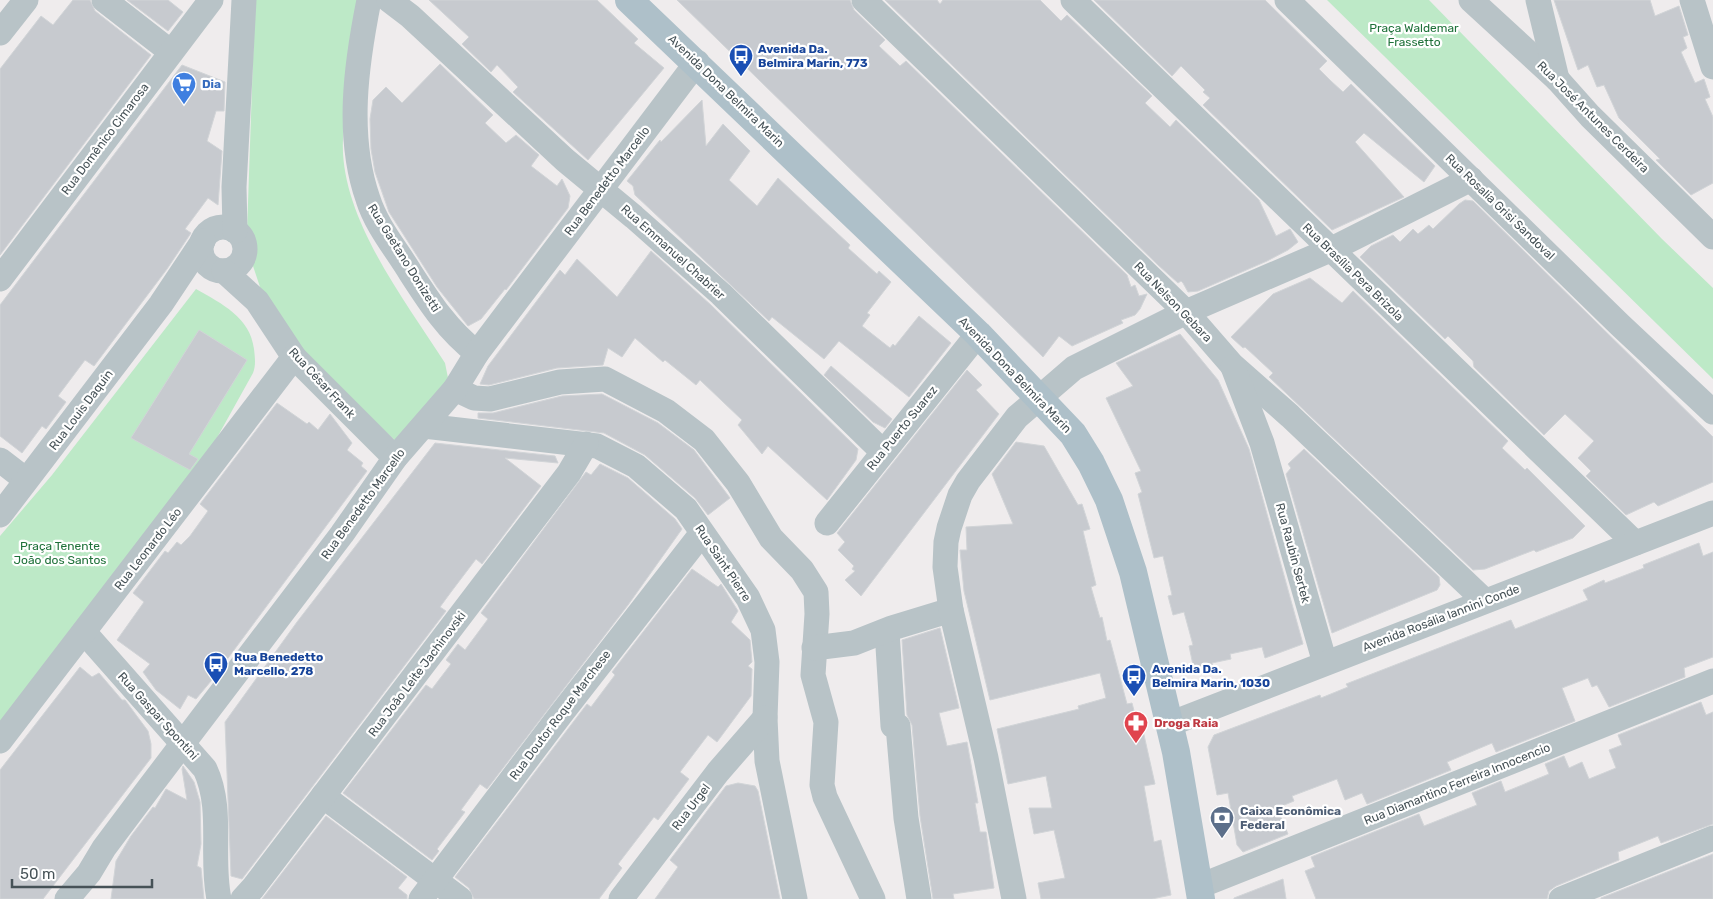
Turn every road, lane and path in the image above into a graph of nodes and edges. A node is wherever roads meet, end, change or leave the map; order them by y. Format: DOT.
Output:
graph roads {
  1 [pos="26,0"];
  2 [pos="104,0"];
  3 [pos="211,0"];
  4 [pos="244,0"];
  5 [pos="369,0"];
  6 [pos="389,0"];
  7 [pos="629,0"];
  8 [pos="864,0"];
  9 [pos="1073,0"];
  10 [pos="1287,0"];
  11 [pos="1470,0"];
  12 [pos="1538,0"];
  13 [pos="1692,0"];
  14 [pos="0,34"];
  15 [pos="172,52"];
  16 [pos="696,62"];
  17 [pos="1713,67"];
  18 [pos="1557,79"];
  19 [pos="1472,179"];
  20 [pos="234,187"];
  21 [pos="599,189"];
  22 [pos="235,231"];
  23 [pos="205,237"];
  24 [pos="1713,237"];
  25 [pos="1330,250"];
  26 [pos="244,255"];
  27 [pos="218,269"];
  28 [pos="0,279"];
  29 [pos="257,301"];
  30 [pos="161,304"];
  31 [pos="1186,312"];
  32 [pos="978,334"];
  33 [pos="477,353"];
  34 [pos="294,356"];
  35 [pos="1232,365"];
  36 [pos="455,390"];
  37 [pos="1037,398"];
  38 [pos="1713,412"];
  39 [pos="1290,416"];
  40 [pos="424,426"];
  41 [pos="1262,443"];
  42 [pos="586,444"];
  43 [pos="883,452"];
  44 [pos="395,458"];
  45 [pos="0,460"];
  46 [pos="26,480"];
  47 [pos="1713,513"];
  48 [pos="0,515"];
  49 [pos="827,524"];
  50 [pos="702,533"];
  51 [pos="1635,543"];
  52 [pos="1486,601"];
  53 [pos="951,610"];
  54 [pos="886,631"];
  55 [pos="84,632"];
  56 [pos="814,648"];
  57 [pos="1325,663"];
  58 [pos="1713,681"];
  59 [pos="765,718"];
  60 [pos="1170,724"];
  61 [pos="0,741"];
  62 [pos="182,744"];
  63 [pos="323,796"];
  64 [pos="1713,838"];
  65 [pos="89,872"];
  66 [pos="428,890"];
  67 [pos="1201,893"];
  68 [pos="67,899"];
  69 [pos="93,899"];
  70 [pos="219,899"];
  71 [pos="242,899"];
  72 [pos="460,899"];
  73 [pos="621,899"];
  74 [pos="795,899"];
  75 [pos="873,899"];
  76 [pos="919,899"];
  77 [pos="1014,899"];
  78 [pos="1561,899"];
  1 -- 14 [label="street"];
  2 -- 15 [label="street"];
  3 -- 15 [label="street, Rua Domênico Cimarosa"];
  4 -- 20 [label="street"];
  5 -- 33 [label="street, Rua Gaetano Donizetti"];
  6 -- 21 [label="street, Rua Emmanuel Chabrier"];
  7 -- 16 [label="main road, Avenida Dona Belmira Marin"];
  8 -- 31 [label="street, Rua Nelson Gebara"];
  9 -- 25 [label="street, Rua Brasília Pera Brizola"];
  10 -- 19 [label="street, Rua Rosalia Grisi Sandoval"];
  11 -- 18 [label="street, Rua José Antunes Cerdeira"];
  12 -- 18 [label="street"];
  13 -- 17 [label="street"];
  15 -- 28 [label="street, Rua Domênico Cimarosa"];
  16 -- 21 [label="street, Rua Benedetto Marcello"];
  16 -- 32 [label="main road, Avenida Dona Belmira Marin"];
  18 -- 24 [label="street, Rua José Antunes Cerdeira"];
  19 -- 25 [label="street"];
  19 -- 38 [label="street, Rua Rosalia Grisi Sandoval"];
  20 -- 22 [label="street"];
  20 -- 23 [label="street"];
  21 -- 33 [label="street, Rua Benedetto Marcello"];
  21 -- 43 [label="street, Rua Emmanuel Chabrier"];
  22 -- 23 [label="street"];
  22 -- 26 [label="street"];
  23 -- 27 [label="street"];
  23 -- 30 [label="street, Rua Louis Daquin"];
  25 -- 31 [label="street"];
  25 -- 51 [label="street, Rua Brasília Pera Brizola"];
  26 -- 27 [label="street"];
  26 -- 29 [label="street, Rua César Frank"];
  27 -- 29 [label="street, Rua César Frank"];
  27 -- 30 [label="street, Rua Louis Daquin"];
  29 -- 34 [label="street, Rua César Frank"];
  30 -- 46 [label="street, Rua Louis Daquin"];
  31 -- 35 [label="street, Rua Nelson Gebara"];
  31 -- 37 [label="street"];
  32 -- 37 [label="main road, Avenida Dona Belmira Marin"];
  32 -- 43 [label="street, Rua Puerto Suarez"];
  33 -- 36 [label="street, Rua Benedetto Marcello"];
  34 -- 44 [label="street, Rua César Frank"];
  34 -- 55 [label="street, Rua Leonardo Léo"];
  35 -- 39 [label="street, Rua Nelson Gebara"];
  35 -- 41 [label="street, Rua Raubin Sertek"];
  36 -- 40 [label="street, Rua Benedetto Marcello"];
  36 -- 56 [label="street"];
  37 -- 53 [label="street"];
  37 -- 60 [label="main road, Avenida Dona Belmira Marin"];
  39 -- 41 [label="street"];
  39 -- 52 [label="street, Rua Nelson Gebara"];
  40 -- 42 [label="street, Rua Saint Pierre"];
  40 -- 44 [label="street, Rua Benedetto Marcello"];
  41 -- 57 [label="street, Rua Raubin Sertek"];
  42 -- 50 [label="street, Rua Saint Pierre"];
  42 -- 63 [label="street, Rua João Leite Jachinovski"];
  43 -- 49 [label="street, Rua Puerto Suarez"];
  44 -- 62 [label="street, Rua Benedetto Marcello"];
  45 -- 46 [label="street"];
  46 -- 48 [label="street, Rua Louis Daquin"];
  47 -- 51 [label="street, Avenida Rosália Iannini Conde"];
  50 -- 59 [label="street, Rua Saint Pierre"];
  50 -- 66 [label="street, Rua Doutor Roque Marchese"];
  51 -- 52 [label="street, Avenida Rosália Iannini Conde"];
  52 -- 57 [label="street, Avenida Rosália Iannini Conde"];
  53 -- 54 [label="street"];
  53 -- 77 [label="street"];
  54 -- 56 [label="street"];
  54 -- 76 [label="street"];
  55 -- 61 [label="street, Rua Leonardo Léo"];
  55 -- 62 [label="street, Rua Gaspar Spontini"];
  56 -- 75 [label="street"];
  57 -- 60 [label="street, Avenida Rosália Iannini Conde"];
  58 -- 67 [label="street, Rua Diamantino Ferreira Innocencio"];
  59 -- 73 [label="street, Rua Urgel"];
  59 -- 74 [label="street, Rua Saint Pierre"];
  60 -- 67 [label="main road, Avenida Dona Belmira Marin"];
  62 -- 65 [label="street, Rua Benedetto Marcello"];
  62 -- 70 [label="street, Rua Gaspar Spontini"];
  63 -- 66 [label="street"];
  63 -- 71 [label="street, Rua João Leite Jachinovski"];
  64 -- 78 [label="street"];
  65 -- 68 [label="street, Rua Benedetto Marcello"];
  65 -- 69 [label="street"];
  66 -- 72 [label="street"];
}
